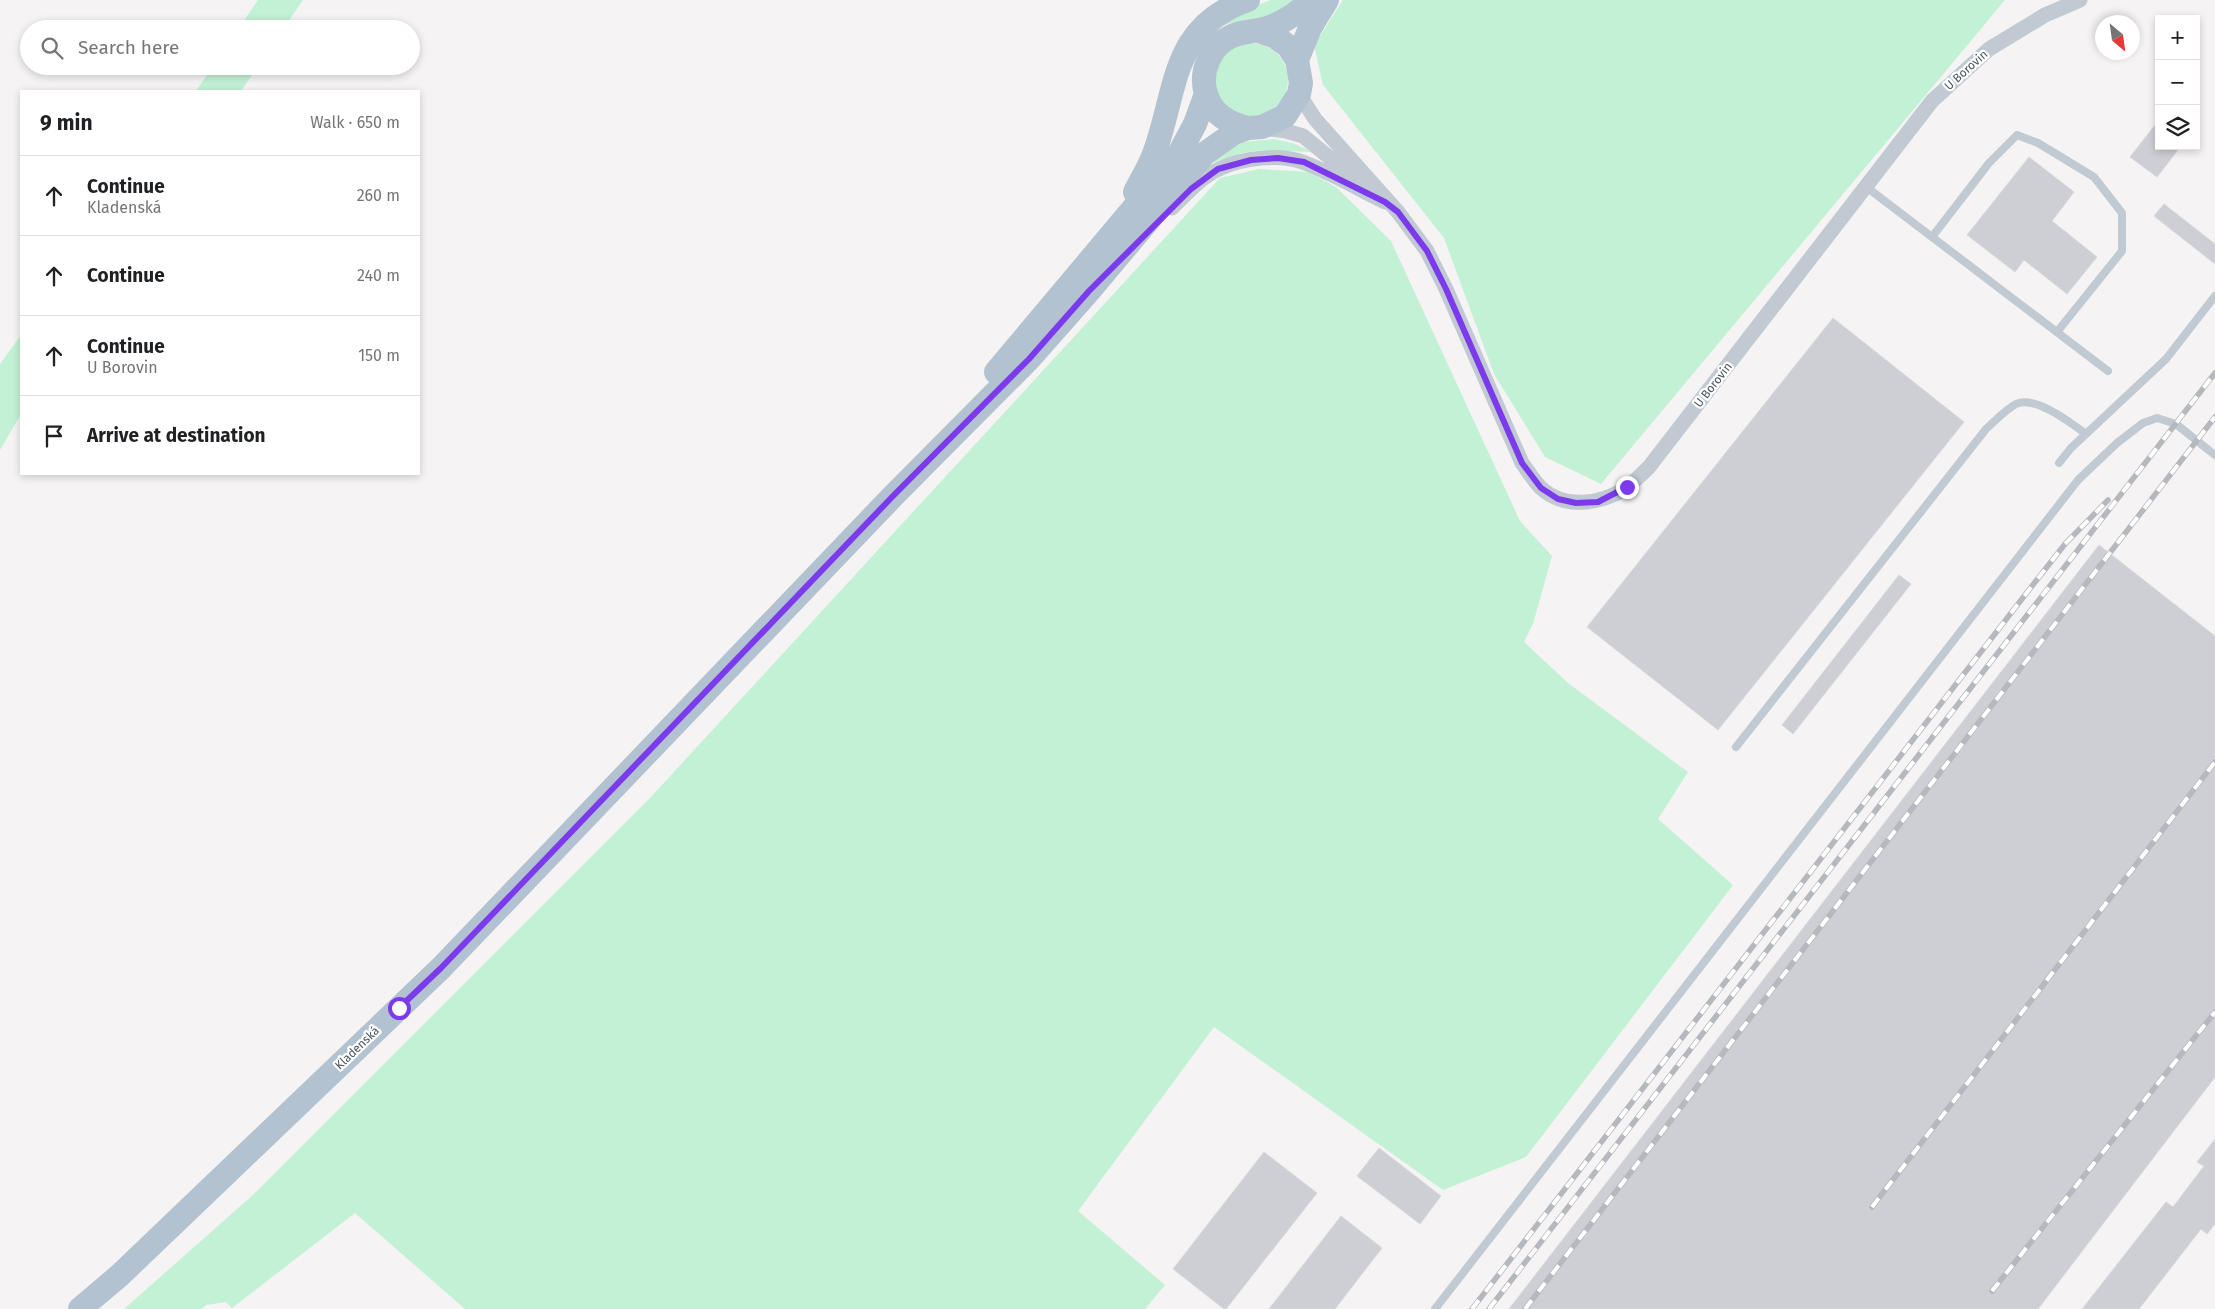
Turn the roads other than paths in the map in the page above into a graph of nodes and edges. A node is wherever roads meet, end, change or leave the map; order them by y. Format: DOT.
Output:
graph roads {
  1 [pos="1248,0"];
  2 [pos="1311,0"];
  3 [pos="1327,0"];
  4 [pos="2080,0"];
  5 [pos="1258,31"];
  6 [pos="1297,60"];
  7 [pos="1206,94"];
  8 [pos="1299,94"];
  9 [pos="1255,128"];
  10 [pos="1866,186"];
  11 [pos="1385,202"];
  12 [pos="1398,212"];
  13 [pos="1932,237"];
  14 [pos="1095,255"];
  15 [pos="1089,291"];
  16 [pos="2215,296"];
  17 [pos="2057,332"];
  18 [pos="2108,371"];
  19 [pos="2086,434"];
  20 [pos="2215,455"];
  21 [pos="2059,463"];
  22 [pos="893,496"];
  23 [pos="1736,747"];
  24 [pos="80,1309"];
  25 [pos="1435,1309"];
  1 -- 14 [label="main road"];
  2 -- 5 [label="main road"];
  3 -- 6 [label="main road"];
  4 -- 10 [label="street, U Borovin"];
  5 -- 6 [label="main road"];
  5 -- 7 [label="main road"];
  6 -- 8 [label="main road"];
  7 -- 9 [label="main road"];
  7 -- 14 [label="main road"];
  8 -- 9 [label="main road"];
  8 -- 12 [label="street"];
  9 -- 11 [label="street"];
  9 -- 15 [label="main road"];
  10 -- 12 [label="street, U Borovin"];
  10 -- 13 [label="lane"];
  11 -- 12 [label="street"];
  11 -- 15 [label="street"];
  13 -- 17 [label="lane"];
  13 -- 17 [label="lane"];
  14 -- 22 [label="main road"];
  15 -- 22 [label="main road"];
  16 -- 19 [label="lane"];
  17 -- 18 [label="lane"];
  19 -- 21 [label="lane"];
  19 -- 23 [label="lane"];
  20 -- 25 [label="lane"];
  22 -- 24 [label="main road, Kladenská"];
}
